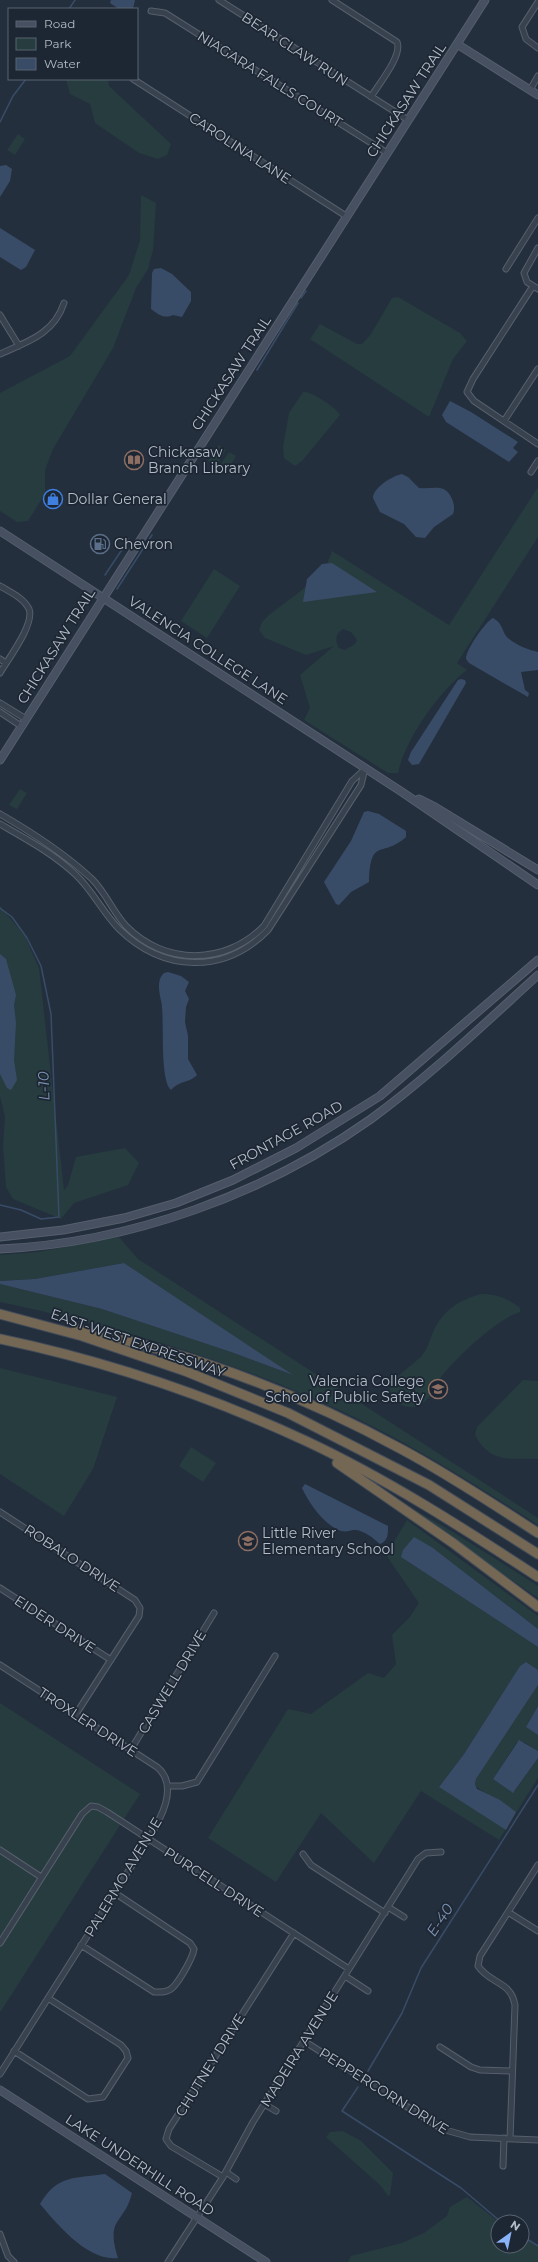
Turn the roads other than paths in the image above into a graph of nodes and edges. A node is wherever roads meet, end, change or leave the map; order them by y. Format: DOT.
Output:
graph roads {
  1 [pos="219,0"];
  2 [pos="332,0"];
  3 [pos="483,1"];
  4 [pos="538,2"];
  5 [pos="151,10"];
  6 [pos="458,44"];
  7 [pos="538,48"];
  8 [pos="538,76"];
  9 [pos="135,80"];
  10 [pos="530,90"];
  11 [pos="538,95"];
  12 [pos="371,97"];
  13 [pos="408,120"];
  14 [pos="386,153"];
  15 [pos="346,216"];
  16 [pos="538,218"];
  17 [pos="538,248"];
  18 [pos="506,269"];
  19 [pos="533,286"];
  20 [pos="538,289"];
  21 [pos="64,303"];
  22 [pos="0,315"];
  23 [pos="19,346"];
  24 [pos="0,354"];
  25 [pos="538,369"];
  26 [pos="504,421"];
  27 [pos="538,444"];
  28 [pos="538,461"];
  29 [pos="531,472"];
  30 [pos="0,531"];
  31 [pos="0,586"];
  32 [pos="103,597"];
  33 [pos="0,659"];
  34 [pos="6,663"];
  35 [pos="0,673"];
  36 [pos="0,702"];
  37 [pos="0,712"];
  38 [pos="26,719"];
  39 [pos="21,726"];
  40 [pos="0,760"];
  41 [pos="365,768"];
  42 [pos="402,792"];
  43 [pos="0,814"];
  44 [pos="0,824"];
  45 [pos="538,870"];
  46 [pos="538,885"];
  47 [pos="538,960"];
  48 [pos="538,975"];
  49 [pos="0,1237"];
  50 [pos="0,1248"];
  51 [pos="0,1314"];
  52 [pos="0,1339"];
  53 [pos="306,1441"];
  54 [pos="0,1512"];
  55 [pos="538,1533"];
  56 [pos="538,1554"];
  57 [pos="538,1577"];
  58 [pos="0,1588"];
  59 [pos="538,1607"];
  60 [pos="214,1614"];
  61 [pos="275,1656"];
  62 [pos="111,1660"];
  63 [pos="0,1665"];
  64 [pos="76,1714"];
  65 [pos="130,1751"];
  66 [pos="168,1786"];
  67 [pos="148,1840"];
  68 [pos="0,1850"];
  69 [pos="441,1852"];
  70 [pos="303,1854"];
  71 [pos="538,1865"];
  72 [pos="41,1877"];
  73 [pos="115,1893"];
  74 [pos="388,1907"];
  75 [pos="508,1912"];
  76 [pos="385,1913"];
  77 [pos="404,1917"];
  78 [pos="538,1931"];
  79 [pos="294,1933"];
  80 [pos="0,1943"];
  81 [pos="81,1945"];
  82 [pos="350,1969"];
  83 [pos="345,1976"];
  84 [pos="368,1991"];
  85 [pos="48,1998"];
  86 [pos="304,2041"];
  87 [pos="440,2047"];
  88 [pos="14,2052"];
  89 [pos="512,2072"];
  90 [pos="0,2074"];
  91 [pos="0,2090"];
  92 [pos="264,2104"];
  93 [pos="276,2111"];
  94 [pos="504,2138"];
  95 [pos="510,2139"];
  96 [pos="538,2140"];
  97 [pos="503,2166"];
  98 [pos="226,2172"];
  99 [pos="223,2177"];
  100 [pos="236,2179"];
  101 [pos="197,2217"];
  102 [pos="0,2234"];
  103 [pos="14,2262"];
  104 [pos="168,2262"];
  105 [pos="266,2262"];
  1 -- 12 [label="street, BEAR CLAW RUN"];
  2 -- 12 [label="street"];
  3 -- 6 [label="street, CHICKASAW TRAIL"];
  4 -- 7 [label="street"];
  5 -- 14 [label="street, NIAGARA FALLS COURT"];
  6 -- 10 [label="street"];
  6 -- 13 [label="street, CHICKASAW TRAIL"];
  8 -- 10 [label="street"];
  9 -- 15 [label="street, CAROLINA LANE"];
  10 -- 11 [label="street"];
  12 -- 13 [label="street, BEAR CLAW RUN"];
  13 -- 14 [label="street, CHICKASAW TRAIL"];
  14 -- 15 [label="street, CHICKASAW TRAIL"];
  15 -- 32 [label="street, CHICKASAW TRAIL"];
  16 -- 18 [label="street"];
  17 -- 19 [label="street"];
  19 -- 20 [label="street"];
  19 -- 26 [label="street"];
  21 -- 23 [label="street"];
  22 -- 23 [label="street"];
  23 -- 24 [label="street"];
  25 -- 26 [label="street"];
  26 -- 27 [label="street"];
  28 -- 29 [label="street"];
  30 -- 32 [label="street, VALENCIA COLLEGE LANE"];
  31 -- 34 [label="street"];
  32 -- 38 [label="street, CHICKASAW TRAIL"];
  32 -- 41 [label="street, VALENCIA COLLEGE LANE"];
  33 -- 34 [label="street"];
  34 -- 35 [label="street"];
  36 -- 38 [label="street"];
  37 -- 39 [label="street"];
  38 -- 39 [label="street, CHICKASAW TRAIL"];
  39 -- 40 [label="street, CHICKASAW TRAIL"];
  41 -- 42 [label="street, VALENCIA COLLEGE LANE"];
  41 -- 43 [label="street"];
  41 -- 44 [label="street"];
  42 -- 45 [label="street, VALENCIA COLLEGE LANE"];
  42 -- 46 [label="street, VALENCIA COLLEGE LANE"];
  47 -- 49 [label="street, FRONTAGE ROAD"];
  48 -- 50 [label="street, FRONTAGE ROAD"];
  51 -- 55 [label="highway"];
  51 -- 56 [label="highway, EAST-WEST EXPRESSWAY"];
  52 -- 53 [label="highway"];
  53 -- 57 [label="highway"];
  53 -- 59 [label="highway"];
  54 -- 62 [label="street, ROBALO DRIVE"];
  58 -- 62 [label="street, EIDER DRIVE"];
  60 -- 65 [label="street, CASWELL DRIVE"];
  61 -- 66 [label="street"];
  62 -- 64 [label="street"];
  63 -- 64 [label="street, TROXLER DRIVE"];
  64 -- 65 [label="street, TROXLER DRIVE"];
  65 -- 66 [label="street, TROXLER DRIVE"];
  66 -- 67 [label="street, PALERMO AVENUE"];
  67 -- 72 [label="street, PURCELL DRIVE"];
  67 -- 73 [label="street, PALERMO AVENUE"];
  67 -- 79 [label="street, PURCELL DRIVE"];
  68 -- 72 [label="street"];
  69 -- 74 [label="street, MADEIRA AVENUE"];
  70 -- 76 [label="street"];
  71 -- 75 [label="street"];
  72 -- 80 [label="street"];
  73 -- 81 [label="street, PALERMO AVENUE"];
  73 -- 81 [label="street"];
  74 -- 76 [label="street, MADEIRA AVENUE"];
  74 -- 77 [label="street"];
  75 -- 78 [label="street"];
  75 -- 89 [label="street"];
  76 -- 82 [label="street, MADEIRA AVENUE"];
  79 -- 82 [label="street, PURCELL DRIVE"];
  79 -- 99 [label="street, CHUTNEY DRIVE"];
  81 -- 85 [label="street, PALERMO AVENUE"];
  82 -- 83 [label="street, MADEIRA AVENUE"];
  83 -- 84 [label="street"];
  83 -- 86 [label="street, MADEIRA AVENUE"];
  85 -- 88 [label="street, PALERMO AVENUE"];
  85 -- 88 [label="street"];
  86 -- 92 [label="street, MADEIRA AVENUE"];
  86 -- 94 [label="street, PEPPERCORN DRIVE"];
  87 -- 89 [label="street"];
  88 -- 90 [label="street, PALERMO AVENUE"];
  89 -- 95 [label="street"];
  91 -- 101 [label="street, LAKE UNDERHILL ROAD"];
  92 -- 93 [label="street"];
  92 -- 98 [label="street, MADEIRA AVENUE"];
  94 -- 95 [label="street, PEPPERCORN DRIVE"];
  94 -- 97 [label="street"];
  95 -- 96 [label="street, PEPPERCORN DRIVE"];
  98 -- 99 [label="street, MADEIRA AVENUE"];
  98 -- 100 [label="street"];
  99 -- 101 [label="street, MADEIRA AVENUE"];
  101 -- 104 [label="street, MADEIRA AVENUE"];
  101 -- 105 [label="street, LAKE UNDERHILL ROAD"];
  102 -- 103 [label="street"];
}
